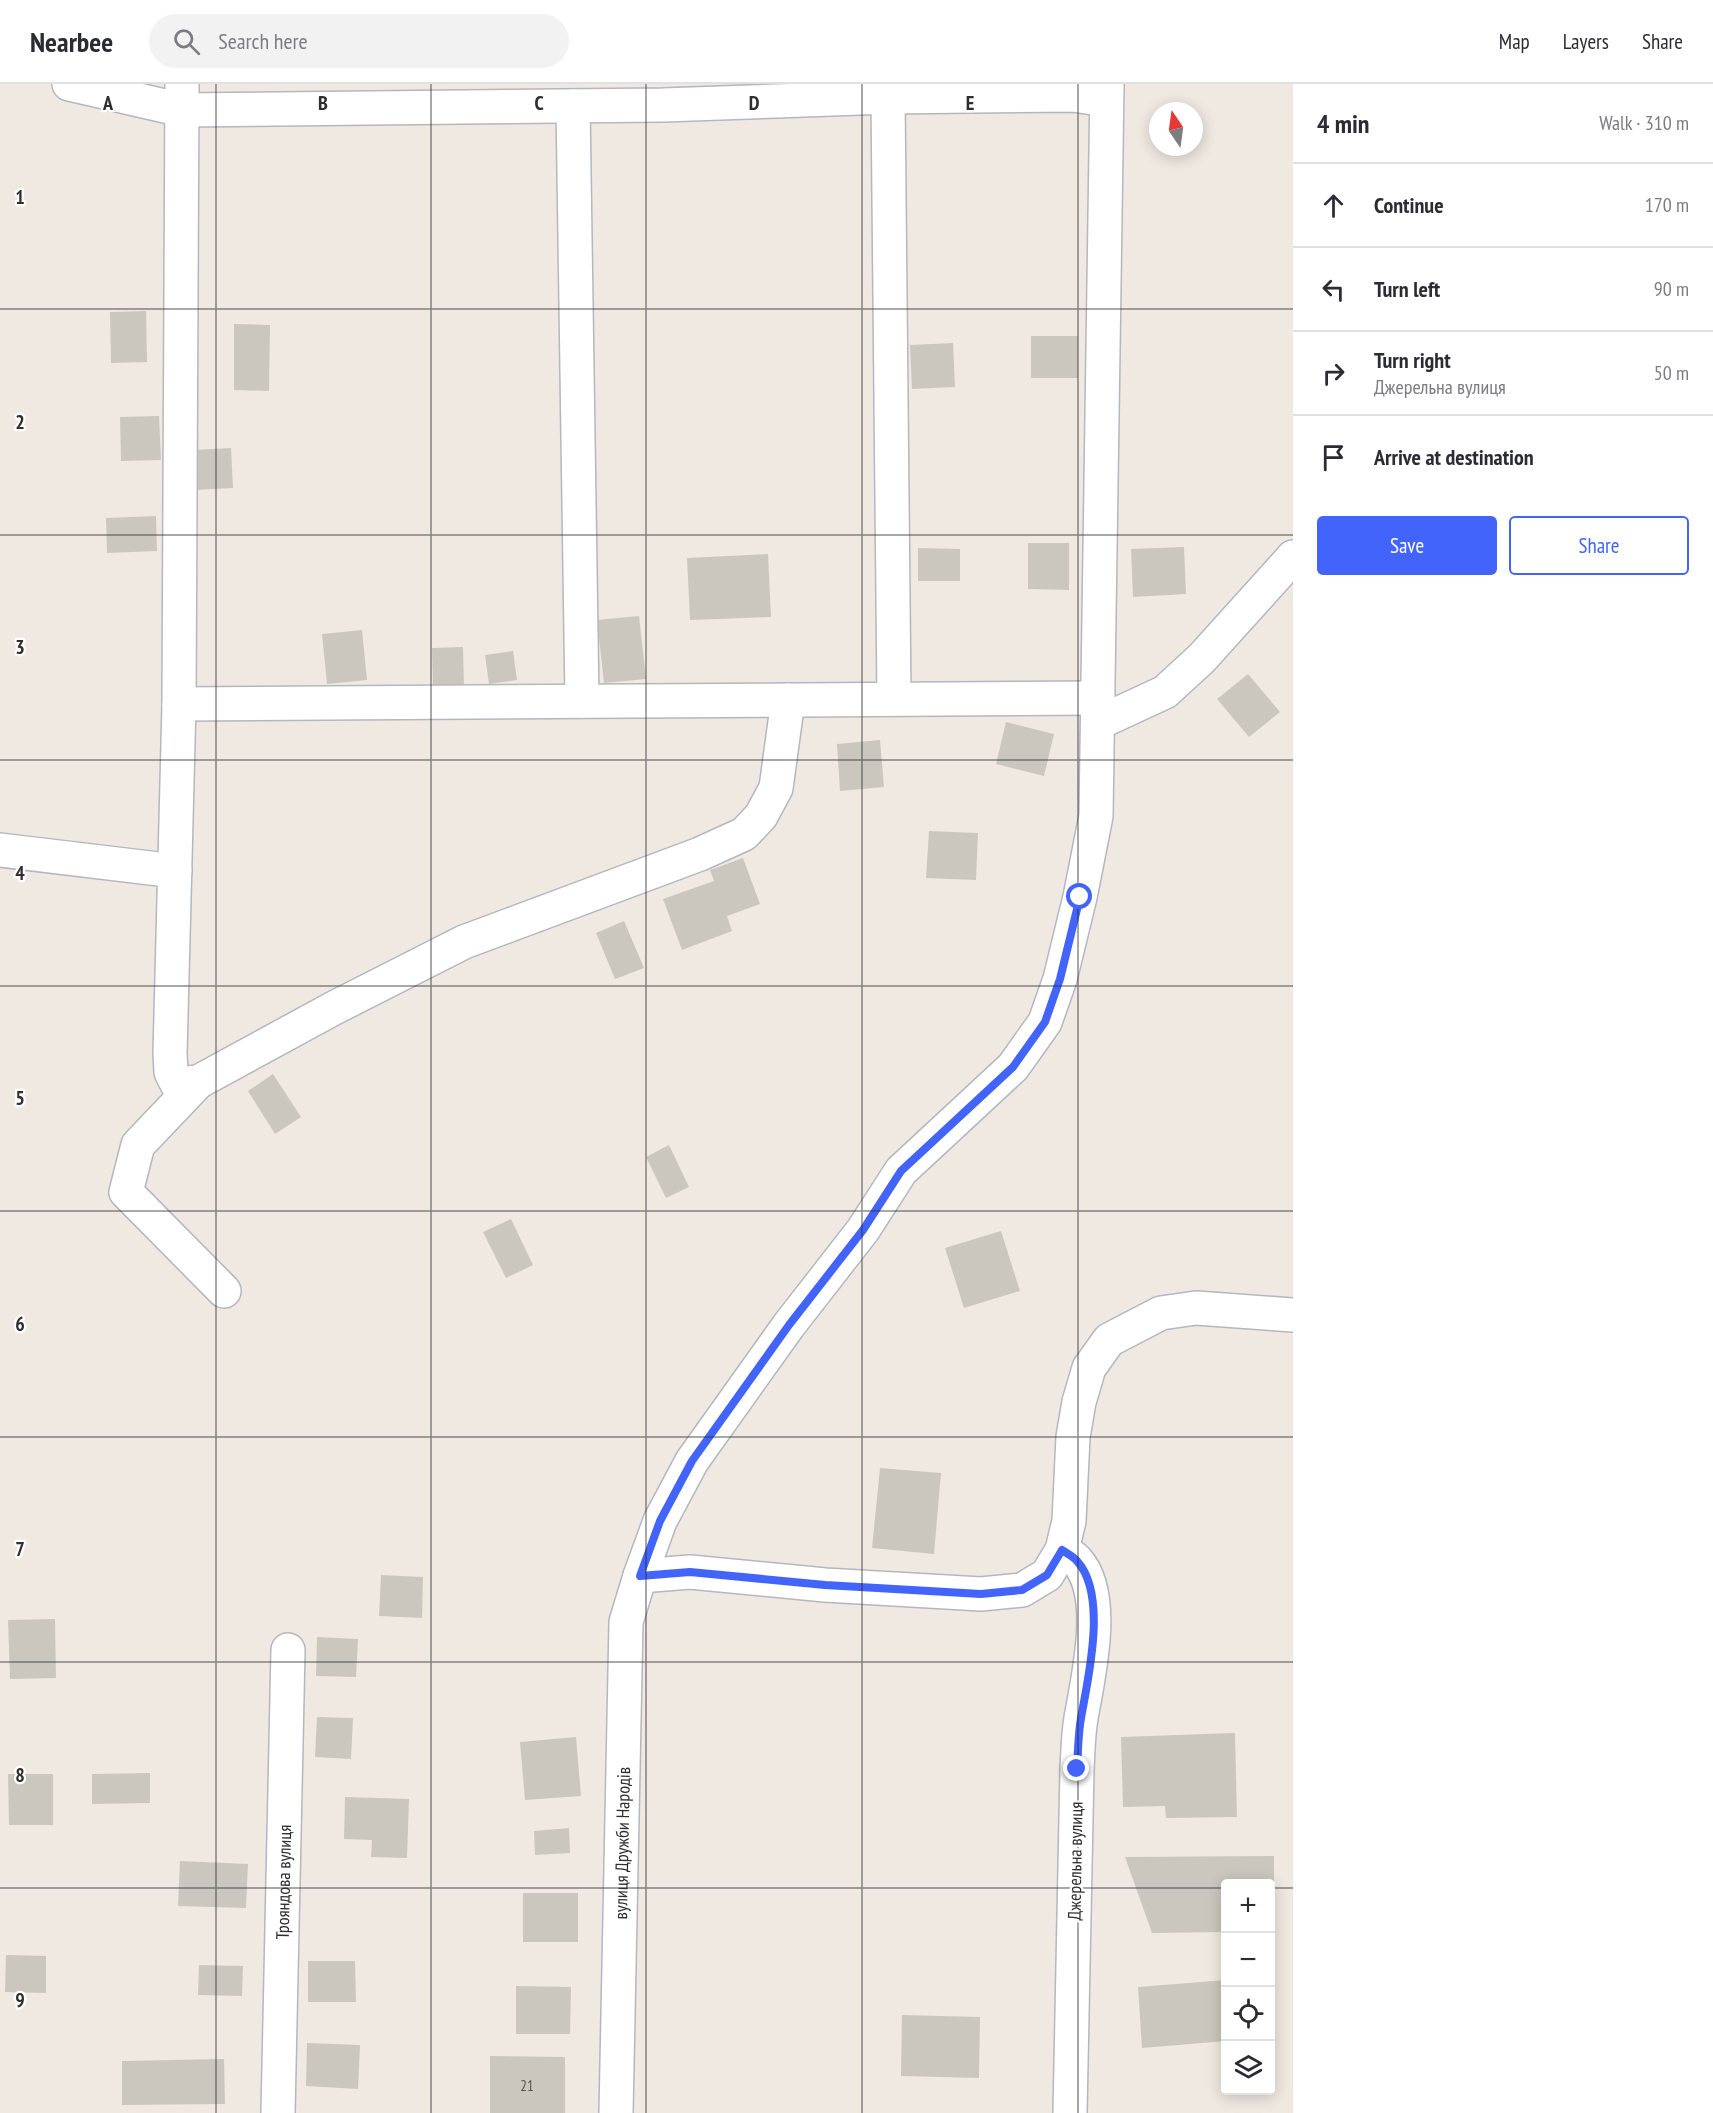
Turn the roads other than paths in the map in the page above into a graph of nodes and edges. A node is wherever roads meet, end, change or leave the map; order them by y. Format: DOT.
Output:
graph roads {
  1 [pos="69,84"];
  2 [pos="1107,92"];
  3 [pos="663,95"];
  4 [pos="182,97"];
  5 [pos="888,97"];
  6 [pos="573,106"];
  7 [pos="1293,557"];
  8 [pos="894,699"];
  9 [pos="788,700"];
  10 [pos="582,701"];
  11 [pos="179,704"];
  12 [pos="1098,711"];
  13 [pos="0,850"];
  14 [pos="175,871"];
  15 [pos="198,1082"];
  16 [pos="224,1291"];
  17 [pos="1293,1315"];
  18 [pos="1062,1550"];
  19 [pos="640,1576"];
  20 [pos="288,1650"];
  21 [pos="278,2113"];
  22 [pos="616,2113"];
  23 [pos="1070,2113"];
  1 -- 4 [label="street"];
  2 -- 5 [label="street"];
  2 -- 12 [label="street, вулиця Дружби Народів"];
  3 -- 5 [label="street"];
  3 -- 6 [label="street"];
  4 -- 6 [label="street"];
  4 -- 11 [label="street"];
  5 -- 8 [label="street"];
  6 -- 10 [label="street"];
  7 -- 12 [label="street"];
  8 -- 9 [label="street"];
  8 -- 12 [label="street"];
  9 -- 10 [label="street"];
  9 -- 15 [label="street"];
  10 -- 11 [label="street"];
  11 -- 14 [label="street"];
  12 -- 19 [label="street, вулиця Дружби Народів"];
  13 -- 14 [label="street"];
  14 -- 15 [label="street"];
  15 -- 16 [label="street"];
  17 -- 18 [label="street"];
  18 -- 19 [label="street"];
  18 -- 23 [label="street, Джерельна вулиця"];
  19 -- 22 [label="street, вулиця Дружби Народів"];
  20 -- 21 [label="street, Трояндова вулиця"];
}
